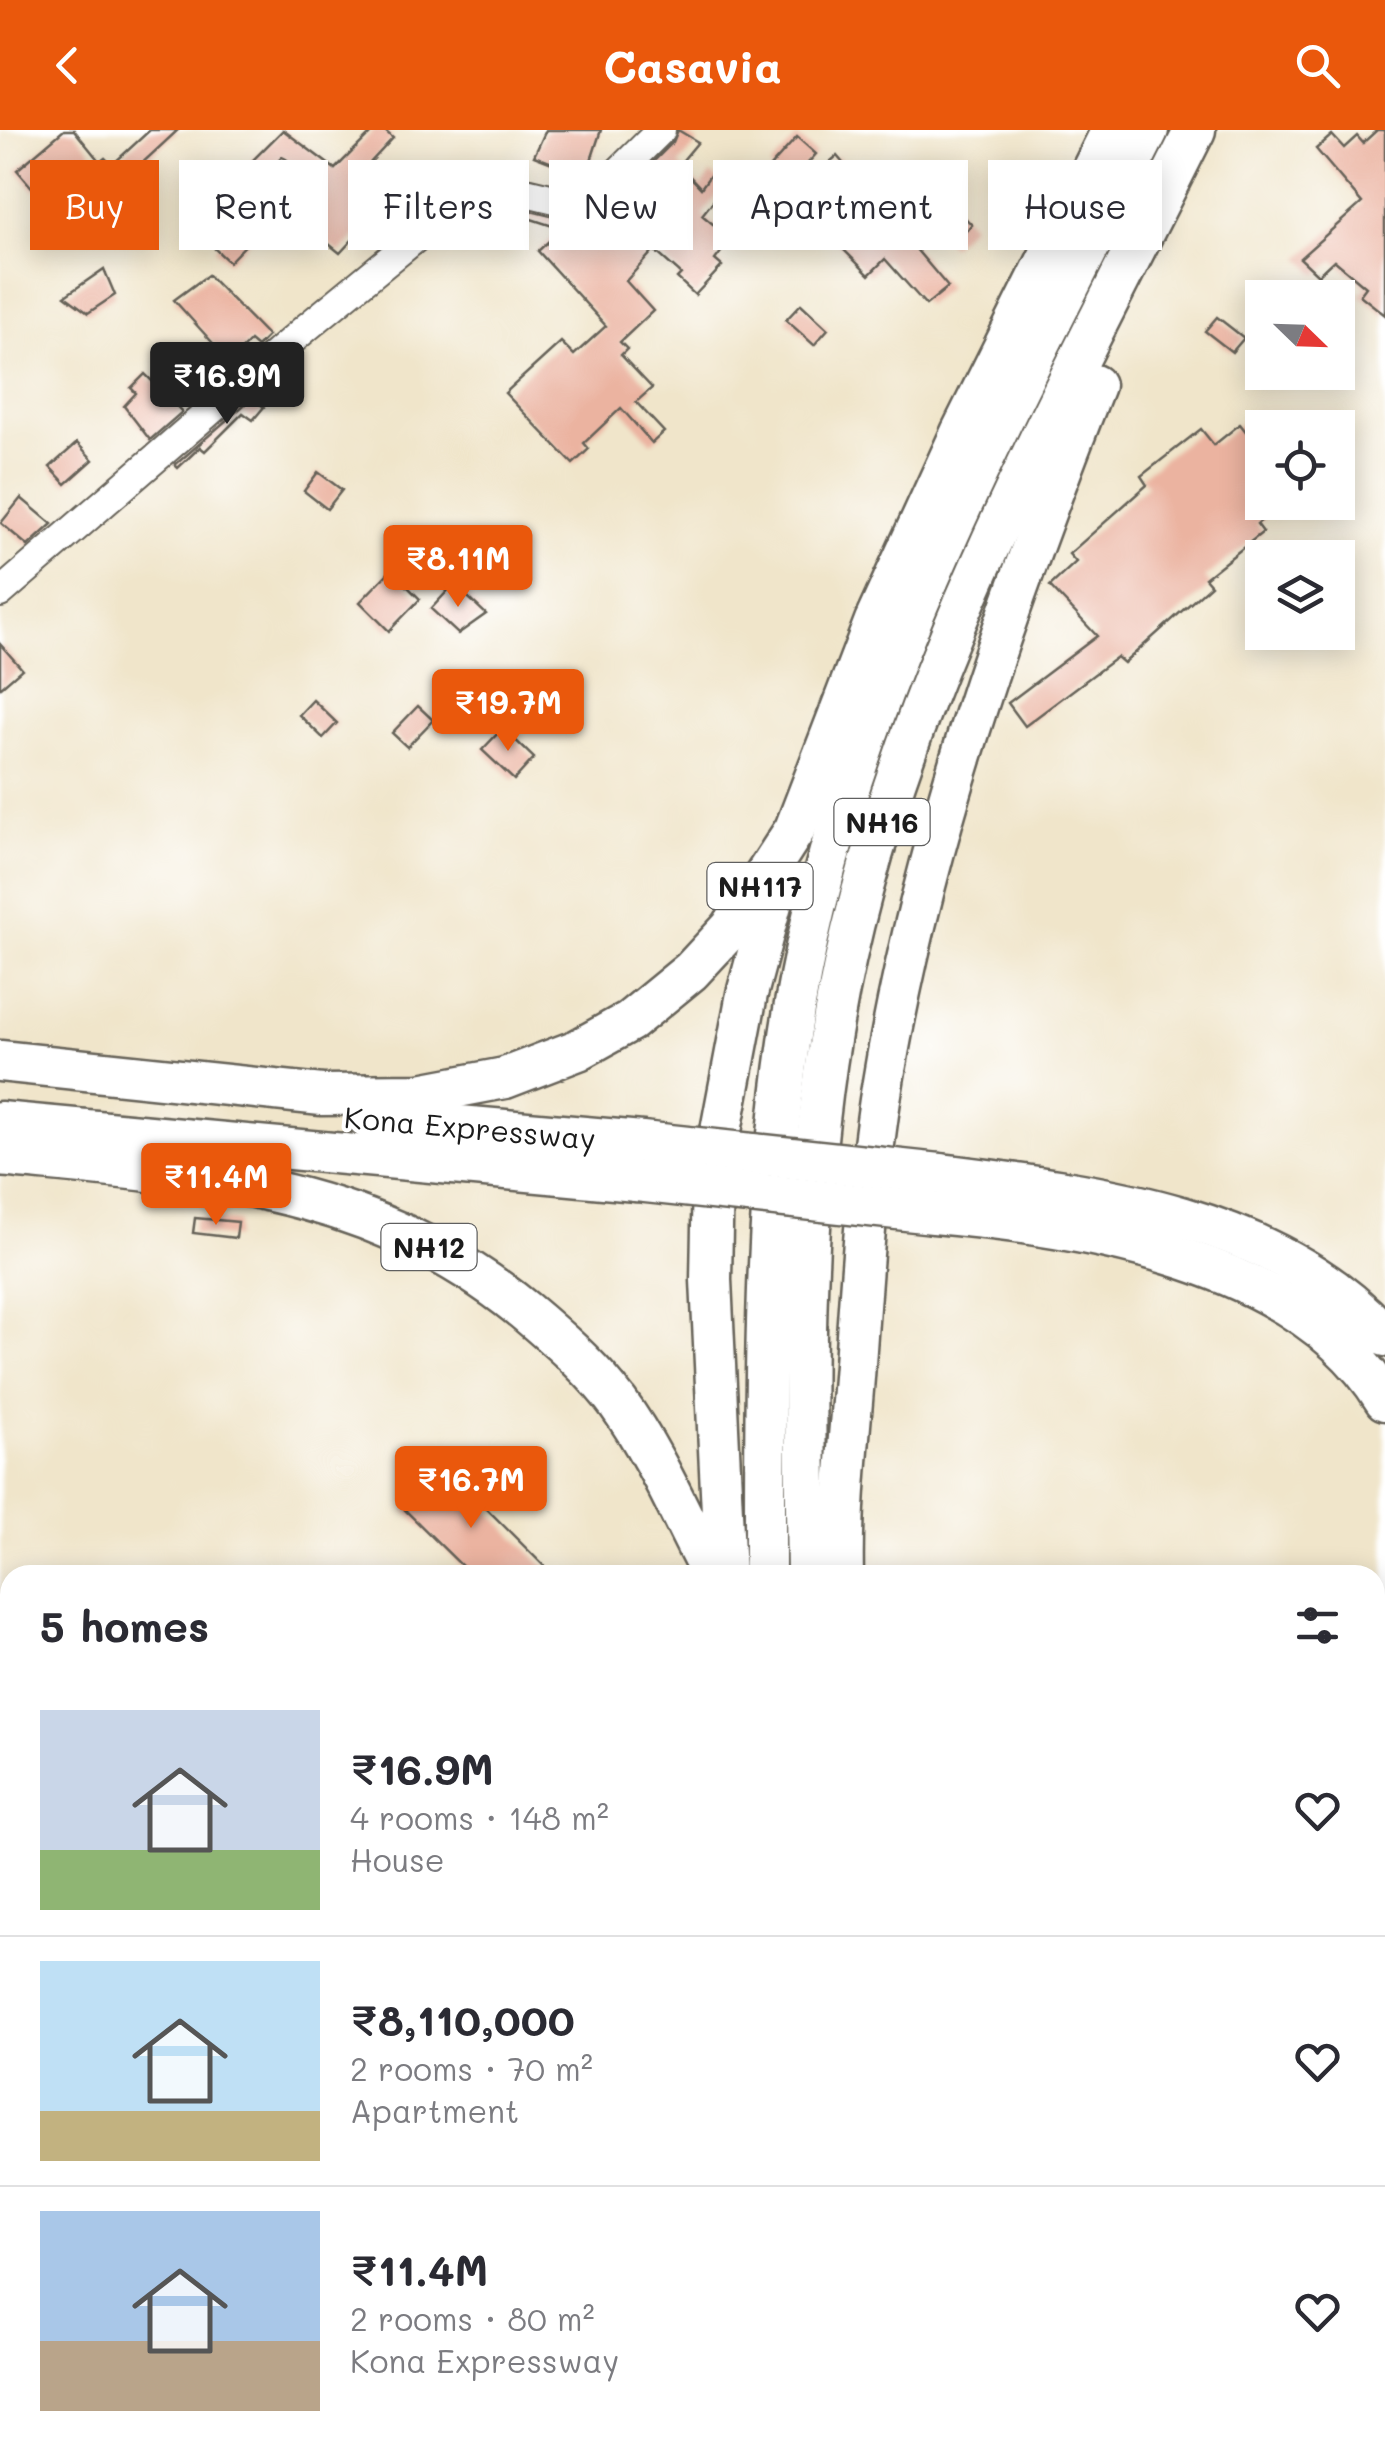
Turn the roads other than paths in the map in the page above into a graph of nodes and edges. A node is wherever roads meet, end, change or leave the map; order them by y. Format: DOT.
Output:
graph roads {
  1 [pos="661,130"];
  2 [pos="1112,130"];
  3 [pos="1148,130"];
  4 [pos="1195,130"];
  5 [pos="0,593"];
  6 [pos="795,829"];
  7 [pos="0,1061"];
  8 [pos="0,1084"];
  9 [pos="0,1122"];
  10 [pos="0,1156"];
  11 [pos="639,1162"];
  12 [pos="1385,1336"];
  13 [pos="1385,1400"];
  14 [pos="707,1565"];
  15 [pos="725,1565"];
  16 [pos="765,1565"];
  17 [pos="807,1565"];
  18 [pos="844,1565"];
  1 -- 5 [label="street"];
  2 -- 6 [label="highway, NH117"];
  3 -- 16 [label="highway, NH16"];
  4 -- 17 [label="highway, NH16"];
  4 -- 18 [label="highway"];
  6 -- 7 [label="highway, NH117"];
  6 -- 15 [label="highway"];
  8 -- 11 [label="highway, Kona Expressway"];
  9 -- 11 [label="highway, Kona Expressway"];
  10 -- 14 [label="highway, NH12"];
  11 -- 12 [label="highway, bridge"];
  11 -- 13 [label="highway, bridge"];
}
